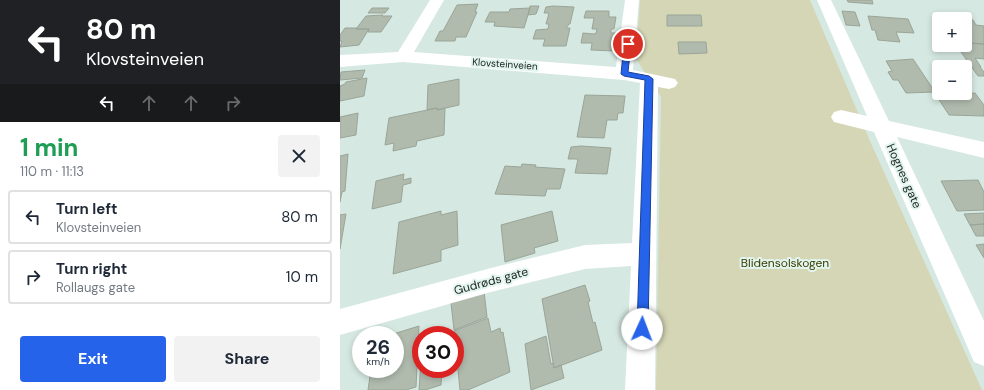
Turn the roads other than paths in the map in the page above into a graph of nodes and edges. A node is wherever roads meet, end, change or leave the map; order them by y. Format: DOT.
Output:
graph roads {
  1 [pos="438,0"];
  2 [pos="632,0"];
  3 [pos="824,0"];
  4 [pos="403,57"];
  5 [pos="340,61"];
  6 [pos="624,74"];
  7 [pos="841,117"];
  8 [pos="882,126"];
  9 [pos="984,150"];
  10 [pos="645,254"];
  11 [pos="340,322"];
  12 [pos="984,352"];
  13 [pos="640,390"];
  1 -- 4 [label="street"];
  2 -- 6 [label="street"];
  3 -- 8 [label="street, Hognes gate"];
  4 -- 5 [label="street, Klovsteinveien"];
  4 -- 6 [label="street, Klovsteinveien"];
  6 -- 10 [label="street, Klovsteinveien"];
  7 -- 8 [label="street"];
  8 -- 9 [label="street"];
  8 -- 12 [label="street, Hognes gate"];
  10 -- 11 [label="street, Gudrøds gate"];
  10 -- 13 [label="street"];
}
